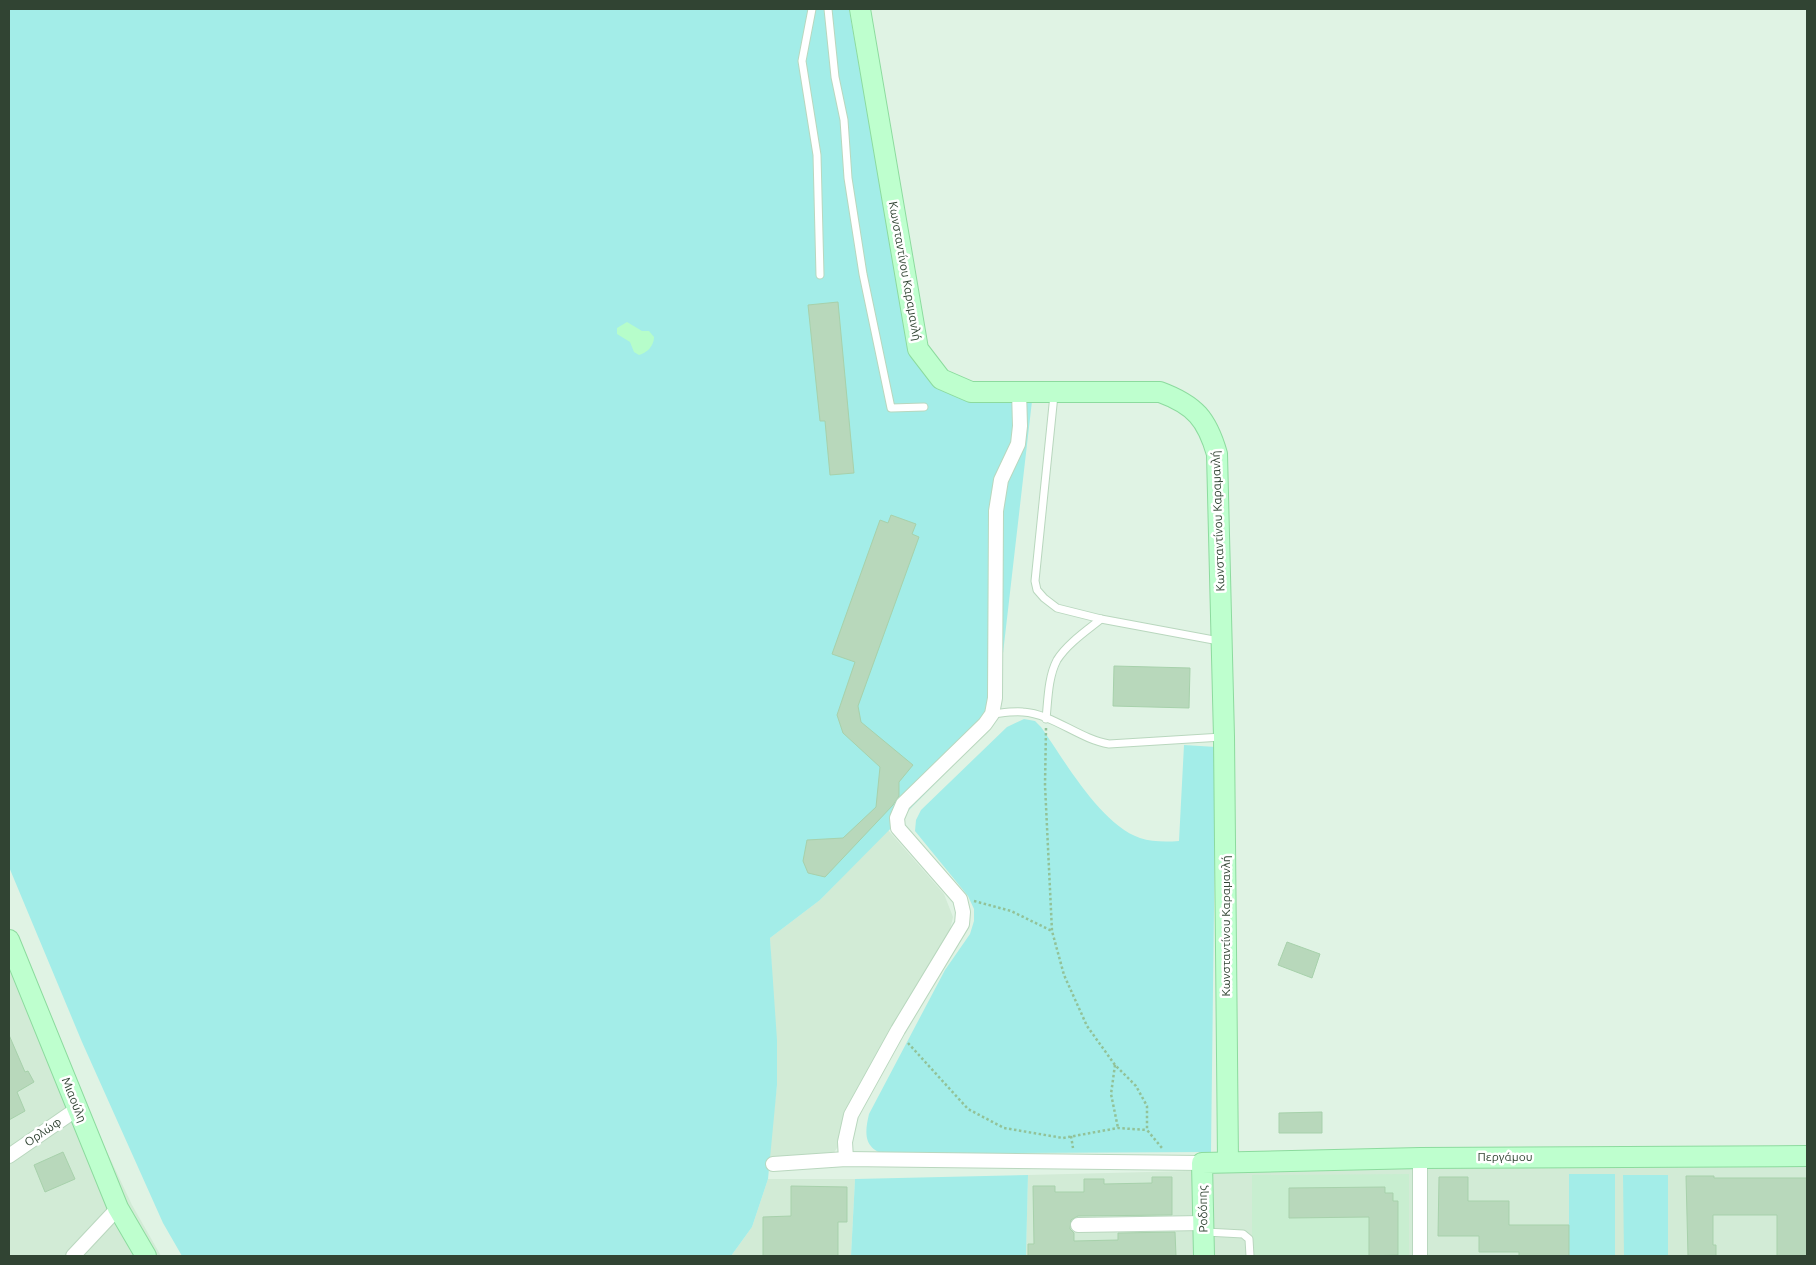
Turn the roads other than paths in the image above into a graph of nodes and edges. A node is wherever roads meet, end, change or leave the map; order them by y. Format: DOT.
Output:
graph roads {
  1 [pos="812,9"];
  2 [pos="828,9"];
  3 [pos="860,9"];
  4 [pos="820,275"];
  5 [pos="1019,390"];
  6 [pos="1054,391"];
  7 [pos="924,407"];
  8 [pos="1101,619"];
  9 [pos="1222,642"];
  10 [pos="992,714"];
  11 [pos="1046,719"];
  12 [pos="1224,737"];
  13 [pos="9,940"];
  14 [pos="78,1109"];
  15 [pos="9,1156"];
  16 [pos="1807,1156"];
  17 [pos="1420,1158"];
  18 [pos="846,1159"];
  19 [pos="1202,1162"];
  20 [pos="1228,1162"];
  21 [pos="773,1164"];
  22 [pos="118,1208"];
  23 [pos="1078,1225"];
  24 [pos="1203,1228"];
  25 [pos="73,1256"];
  26 [pos="146,1256"];
  27 [pos="1204,1256"];
  28 [pos="1250,1256"];
  29 [pos="1420,1256"];
  1 -- 4 [label="lane"];
  2 -- 7 [label="lane"];
  3 -- 5 [label="street, Κωνσταντίνου Καραμανλή"];
  5 -- 6 [label="street, Κωνσταντίνου Καραμανλή"];
  5 -- 10 [label="street"];
  6 -- 8 [label="lane"];
  6 -- 9 [label="street, Κωνσταντίνου Καραμανλή"];
  8 -- 9 [label="lane"];
  8 -- 11 [label="lane"];
  9 -- 12 [label="street, Κωνσταντίνου Καραμανλή"];
  10 -- 11 [label="lane"];
  10 -- 18 [label="street"];
  11 -- 12 [label="lane"];
  12 -- 20 [label="street, Κωνσταντίνου Καραμανλή"];
  13 -- 14 [label="street, Μιαούλη"];
  14 -- 15 [label="street, Ορλώφ"];
  14 -- 22 [label="street, Μιαούλη"];
  16 -- 17 [label="street, Περγάμου"];
  17 -- 20 [label="street, Περγάμου"];
  17 -- 29 [label="street"];
  18 -- 19 [label="street"];
  18 -- 21 [label="street"];
  19 -- 20 [label="street, Περγάμου"];
  19 -- 24 [label="street, Ροδόπης"];
  22 -- 25 [label="street"];
  22 -- 26 [label="street, Μιαούλη"];
  23 -- 24 [label="street"];
  24 -- 27 [label="street, Ροδόπης"];
  24 -- 28 [label="lane"];
}
